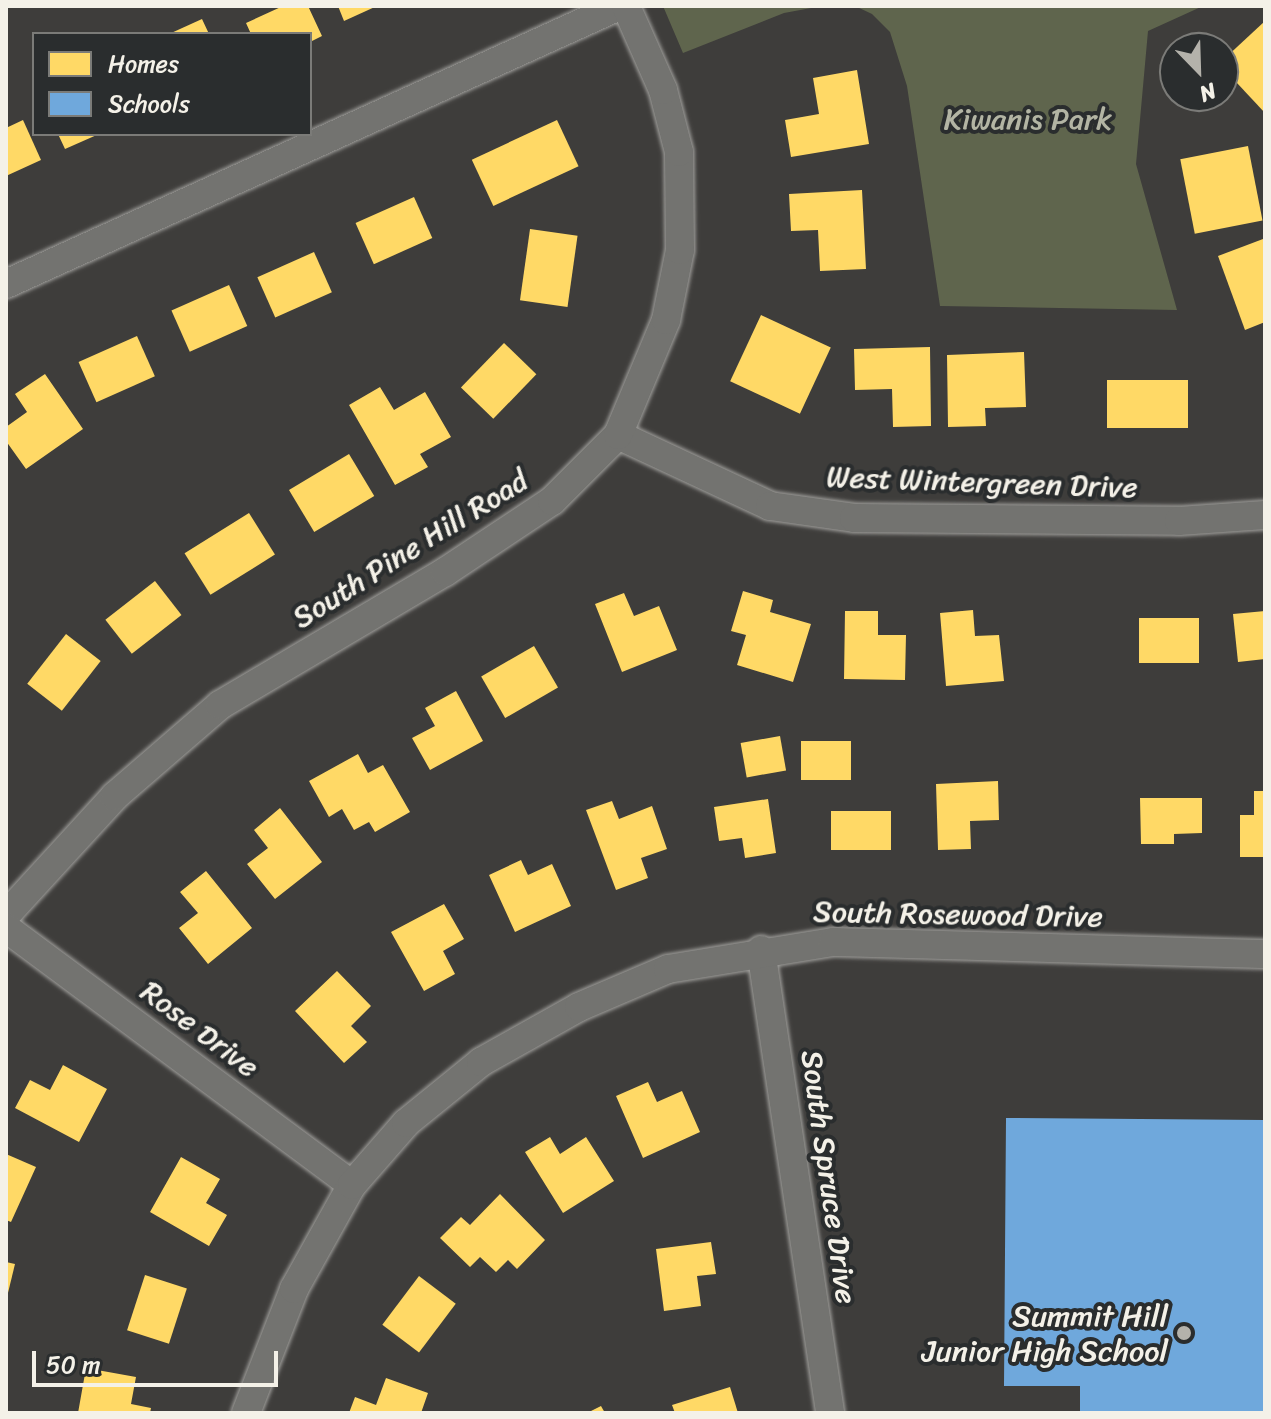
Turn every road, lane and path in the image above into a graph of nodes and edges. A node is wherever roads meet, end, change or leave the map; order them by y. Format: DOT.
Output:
graph roads {
  1 [pos="619,6"];
  2 [pos="626,6"];
  3 [pos="6,284"];
  4 [pos="618,435"];
  5 [pos="1265,515"];
  6 [pos="6,915"];
  7 [pos="6,928"];
  8 [pos="761,950"];
  9 [pos="1265,954"];
  10 [pos="352,1185"];
  11 [pos="246,1413"];
  12 [pos="830,1413"];
  1 -- 3 [label="street"];
  2 -- 4 [label="street, South Pine Hill Road"];
  4 -- 5 [label="street, West Wintergreen Drive"];
  4 -- 6 [label="street, South Pine Hill Road"];
  7 -- 10 [label="street, Rose Drive"];
  8 -- 9 [label="street, South Rosewood Drive"];
  8 -- 10 [label="street, South Rosewood Drive"];
  8 -- 12 [label="street, South Spruce Drive"];
  10 -- 11 [label="street, South Rosewood Drive"];
}
